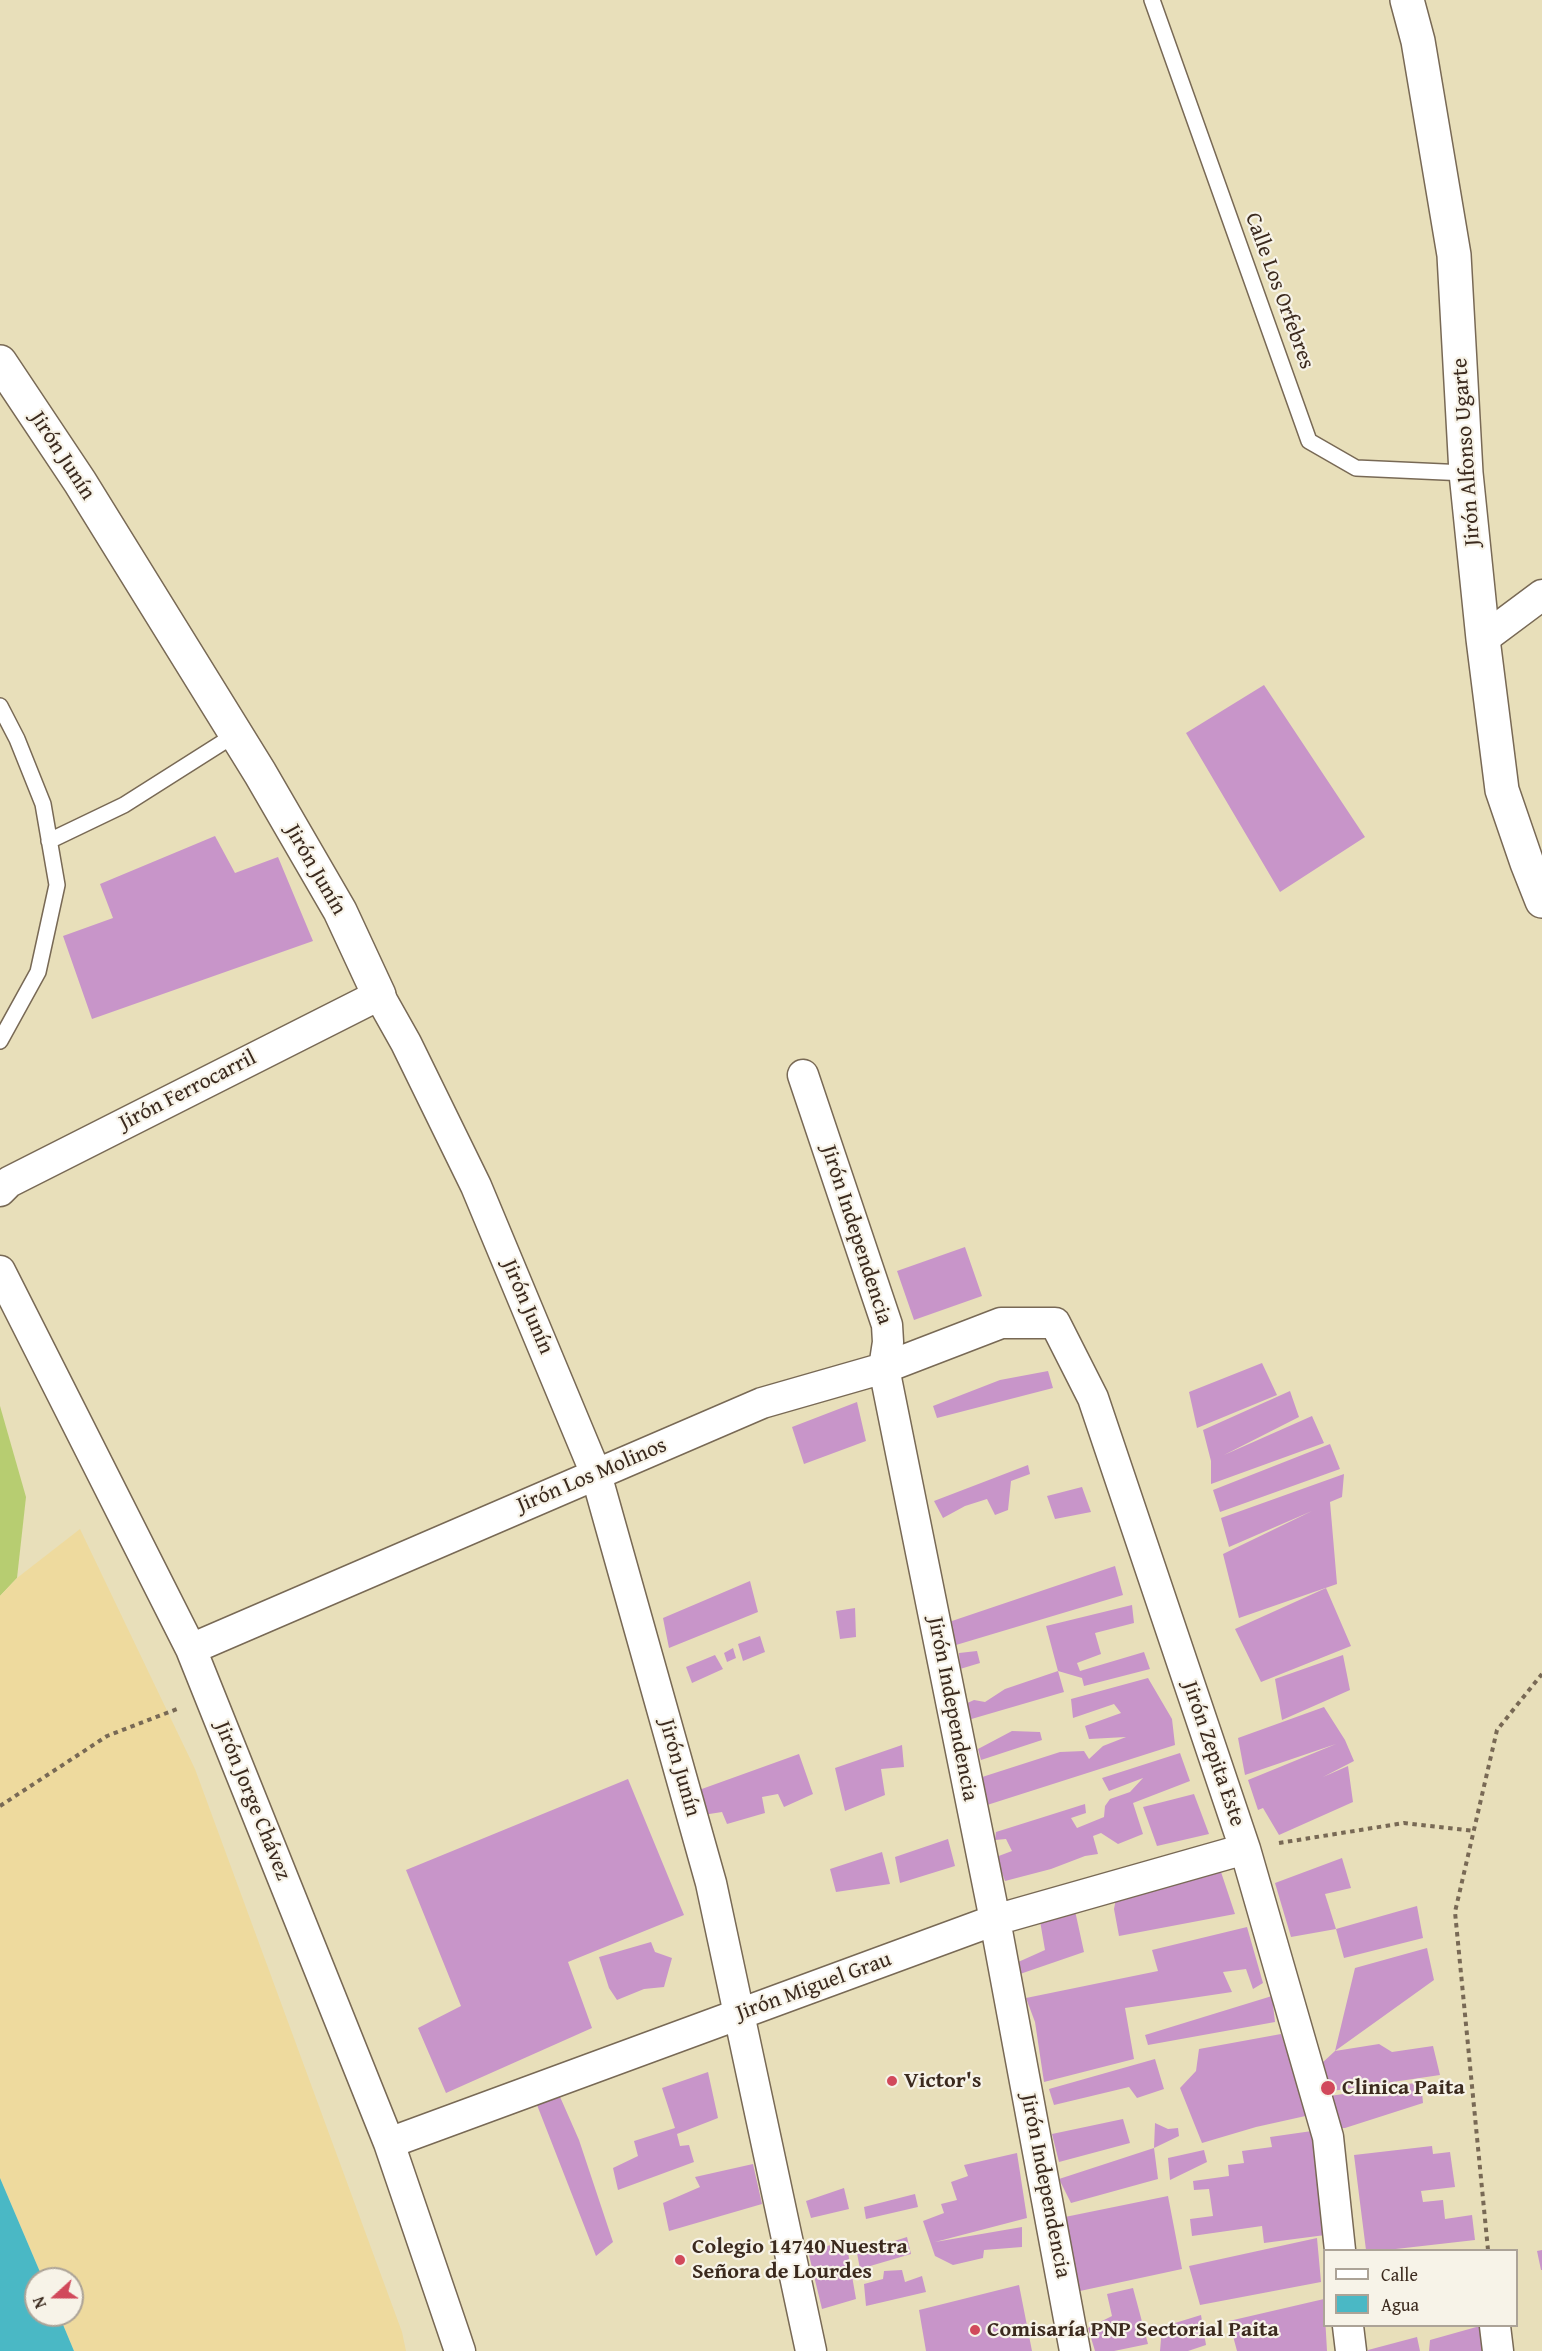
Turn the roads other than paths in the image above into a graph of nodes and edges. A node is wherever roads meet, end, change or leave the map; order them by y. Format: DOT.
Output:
graph roads {
  1 [pos="1152,0"];
  2 [pos="1407,0"];
  3 [pos="0,362"];
  4 [pos="1466,473"];
  5 [pos="1542,595"];
  6 [pos="1483,639"];
  7 [pos="0,706"];
  8 [pos="236,734"];
  9 [pos="49,841"];
  10 [pos="1542,901"];
  11 [pos="379,995"];
  12 [pos="0,1041"];
  13 [pos="803,1076"];
  14 [pos="0,1191"];
  15 [pos="0,1271"];
  16 [pos="1001,1323"];
  17 [pos="884,1368"];
  18 [pos="596,1474"];
  19 [pos="191,1649"];
  20 [pos="1245,1848"];
  21 [pos="995,1920"];
  22 [pos="739,2014"];
  23 [pos="389,2143"];
  24 [pos="1340,2249"];
  25 [pos="1348,2327"];
  26 [pos="1495,2327"];
  27 [pos="460,2351"];
  28 [pos="811,2351"];
  29 [pos="1076,2351"];
  30 [pos="1350,2351"];
  31 [pos="1498,2351"];
  1 -- 4 [label="lane, Calle Los Orfebres"];
  2 -- 4 [label="main road, Jirón Alfonso Ugarte"];
  3 -- 8 [label="main road, Jirón Junín"];
  4 -- 6 [label="main road, Jirón Alfonso Ugarte"];
  5 -- 6 [label="street"];
  6 -- 10 [label="main road, Jirón Alfonso Ugarte"];
  7 -- 9 [label="lane"];
  8 -- 9 [label="lane"];
  8 -- 11 [label="main road, Jirón Junín"];
  9 -- 12 [label="lane"];
  11 -- 14 [label="street, Jirón Ferrocarril"];
  11 -- 18 [label="street, Jirón Junín"];
  13 -- 17 [label="street, Jirón Independencia"];
  15 -- 19 [label="street, Jirón Jorge Chávez"];
  16 -- 17 [label="street, Jirón Los Molinos"];
  16 -- 20 [label="street, Jirón Zepita Este"];
  17 -- 18 [label="street, Jirón Los Molinos"];
  17 -- 21 [label="street, Jirón Independencia"];
  18 -- 19 [label="street, Jirón Los Molinos"];
  18 -- 22 [label="street, Jirón Junín"];
  19 -- 23 [label="street, Jirón Jorge Chávez"];
  20 -- 21 [label="street, Jirón Miguel Grau"];
  20 -- 24 [label="street, Jirón Zepita Este"];
  21 -- 22 [label="street, Jirón Miguel Grau"];
  21 -- 29 [label="street, Jirón Independencia"];
  22 -- 23 [label="street, Jirón Miguel Grau"];
  22 -- 28 [label="street, Jirón Junín"];
  23 -- 27 [label="street, Jirón Jorge Chávez"];
  25 -- 30 [label="street"];
  26 -- 31 [label="street"];
}
